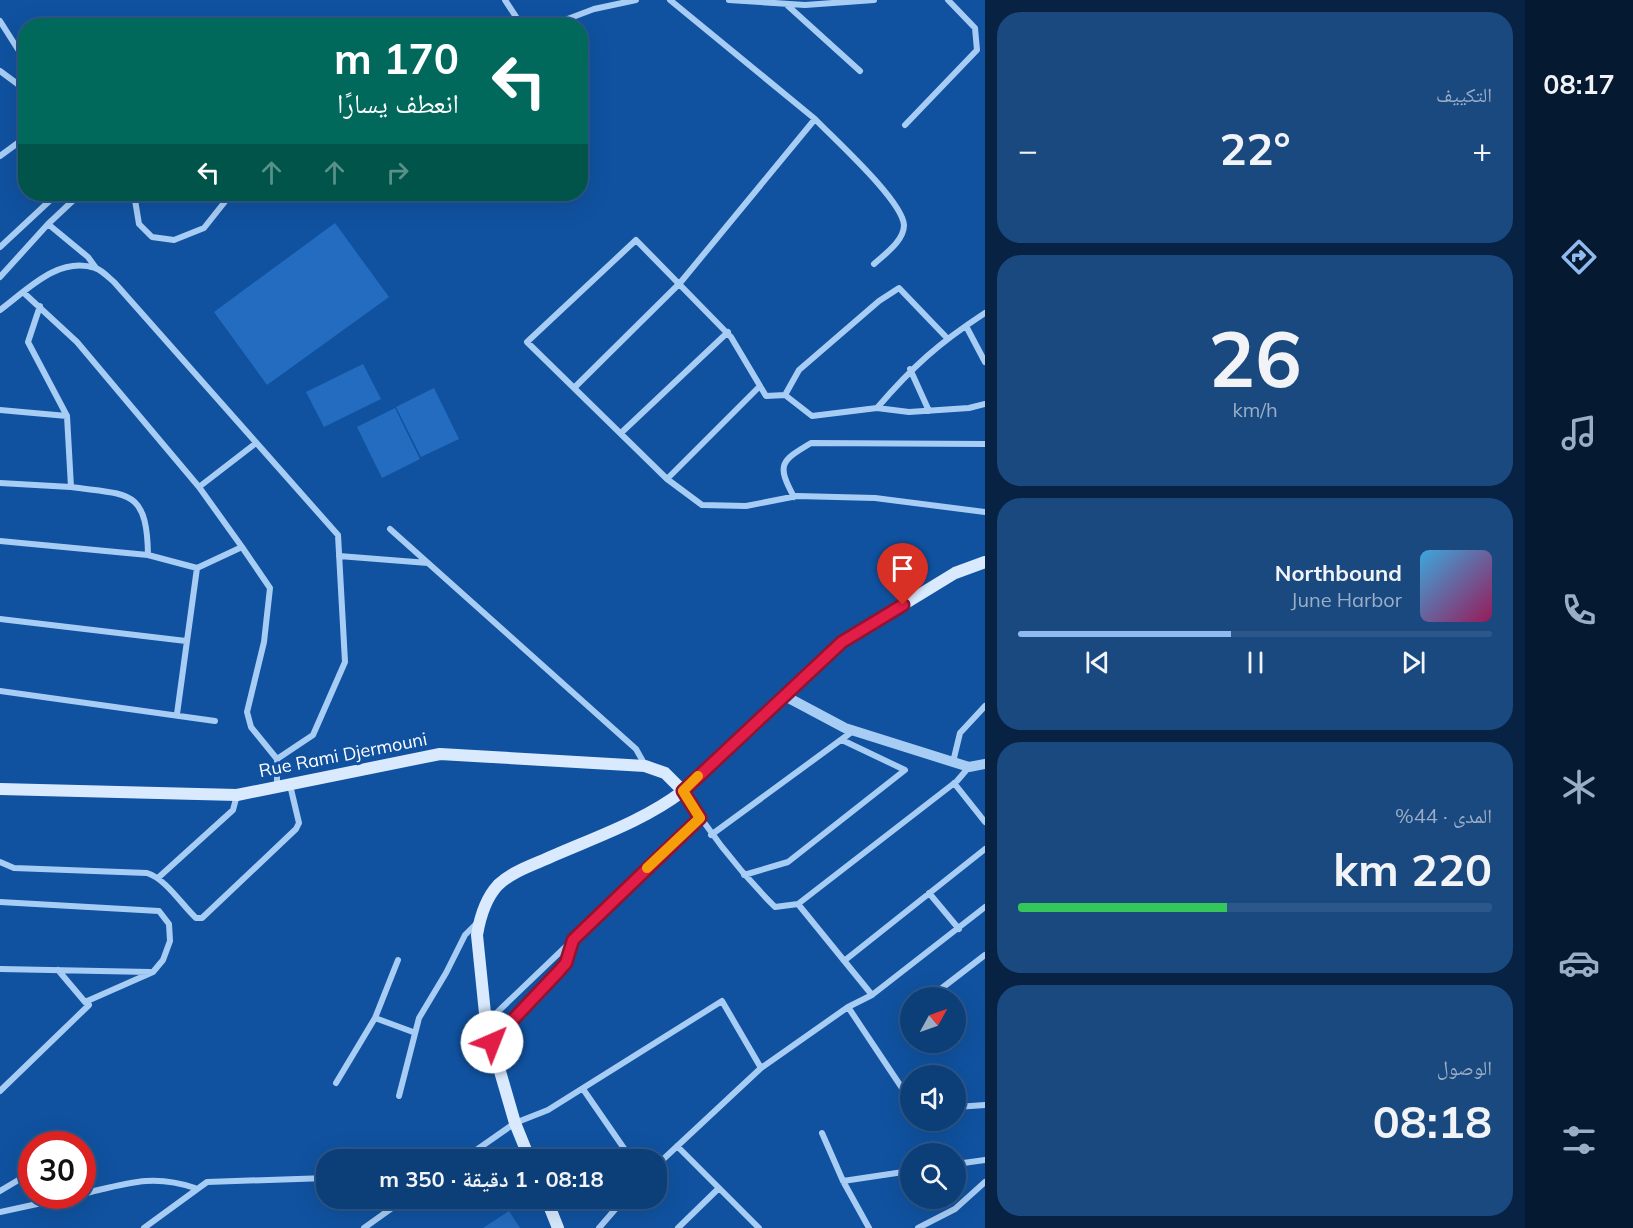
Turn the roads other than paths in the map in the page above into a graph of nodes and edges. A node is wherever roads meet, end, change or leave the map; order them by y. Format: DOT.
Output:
graph roads {
  1 [pos="505,0"];
  2 [pos="636,0"];
  3 [pos="670,0"];
  4 [pos="729,0"];
  5 [pos="874,0"];
  6 [pos="948,0"];
  7 [pos="786,5"];
  8 [pos="517,18"];
  9 [pos="570,18"];
  10 [pos="0,21"];
  11 [pos="18,49"];
  12 [pos="0,71"];
  13 [pos="860,71"];
  14 [pos="18,86"];
  15 [pos="815,119"];
  16 [pos="905,125"];
  17 [pos="18,143"];
  18 [pos="0,156"];
  19 [pos="50,201"];
  20 [pos="73,201"];
  21 [pos="135,201"];
  22 [pos="225,201"];
  23 [pos="48,225"];
  24 [pos="0,248"];
  25 [pos="874,264"];
  26 [pos="96,268"];
  27 [pos="0,277"];
  28 [pos="680,283"];
  29 [pos="24,292"];
  30 [pos="40,306"];
  31 [pos="0,310"];
  32 [pos="985,313"];
  33 [pos="966,326"];
  34 [pos="728,332"];
  35 [pos="947,338"];
  36 [pos="985,362"];
  37 [pos="910,369"];
  38 [pos="760,386"];
  39 [pos="575,387"];
  40 [pos="785,394"];
  41 [pos="985,404"];
  42 [pos="877,408"];
  43 [pos="0,410"];
  44 [pos="929,411"];
  45 [pos="67,416"];
  46 [pos="621,433"];
  47 [pos="256,443"];
  48 [pos="985,444"];
  49 [pos="667,479"];
  50 [pos="0,483"];
  51 [pos="71,488"];
  52 [pos="199,488"];
  53 [pos="794,497"];
  54 [pos="985,512"];
  55 [pos="390,529"];
  56 [pos="0,541"];
  57 [pos="242,548"];
  58 [pos="148,555"];
  59 [pos="339,556"];
  60 [pos="985,562"];
  61 [pos="428,563"];
  62 [pos="197,568"];
  63 [pos="0,619"];
  64 [pos="186,641"];
  65 [pos="0,691"];
  66 [pos="783,695"];
  67 [pos="985,706"];
  68 [pos="177,714"];
  69 [pos="215,721"];
  70 [pos="854,731"];
  71 [pos="842,740"];
  72 [pos="277,759"];
  73 [pos="953,762"];
  74 [pos="985,764"];
  75 [pos="645,766"];
  76 [pos="969,767"];
  77 [pos="954,783"];
  78 [pos="290,784"];
  79 [pos="277,787"];
  80 [pos="0,789"];
  81 [pos="683,791"];
  82 [pos="237,795"];
  83 [pos="700,818"];
  84 [pos="985,822"];
  85 [pos="711,836"];
  86 [pos="985,849"];
  87 [pos="0,862"];
  88 [pos="744,875"];
  89 [pos="159,877"];
  90 [pos="929,893"];
  91 [pos="0,902"];
  92 [pos="798,904"];
  93 [pos="985,907"];
  94 [pos="479,922"];
  95 [pos="959,929"];
  96 [pos="573,940"];
  97 [pos="985,955"];
  98 [pos="398,960"];
  99 [pos="844,961"];
  100 [pos="0,969"];
  101 [pos="58,970"];
  102 [pos="153,972"];
  103 [pos="943,987"];
  104 [pos="872,995"];
  105 [pos="85,1002"];
  106 [pos="848,1007"];
  107 [pos="375,1018"];
  108 [pos="486,1023"];
  109 [pos="413,1032"];
  110 [pos="492,1042"];
  111 [pos="761,1068"];
  112 [pos="336,1083"];
  113 [pos="900,1085"];
  114 [pos="583,1089"];
  115 [pos="0,1091"];
  116 [pos="399,1095"];
  117 [pos="985,1105"];
  118 [pos="966,1106"];
  119 [pos="515,1123"];
  120 [pos="822,1133"];
  121 [pos="677,1146"];
  122 [pos="478,1149"];
  123 [pos="526,1149"];
  124 [pos="624,1149"];
  125 [pos="667,1156"];
  126 [pos="985,1160"];
  127 [pos="966,1163"];
  128 [pos="900,1172"];
  129 [pos="316,1178"];
  130 [pos="18,1180"];
  131 [pos="843,1181"];
  132 [pos="985,1182"];
  133 [pos="195,1188"];
  134 [pos="718,1189"];
  135 [pos="0,1191"];
  136 [pos="96,1191"];
  137 [pos="18,1208"];
  138 [pos="391,1209"];
  139 [pos="550,1209"];
  140 [pos="616,1209"];
  141 [pos="0,1212"];
  142 [pos="144,1228"];
  143 [pos="364,1228"];
  144 [pos="558,1228"];
  145 [pos="599,1228"];
  146 [pos="678,1228"];
  147 [pos="759,1228"];
  148 [pos="870,1228"];
  149 [pos="918,1228"];
  1 -- 8 [label="street"];
  2 -- 9 [label="street"];
  3 -- 15 [label="street"];
  4 -- 7 [label="street"];
  5 -- 7 [label="street"];
  6 -- 16 [label="street"];
  7 -- 13 [label="street"];
  10 -- 11 [label="street"];
  12 -- 14 [label="street"];
  15 -- 25 [label="street"];
  15 -- 28 [label="street"];
  17 -- 18 [label="street"];
  19 -- 24 [label="street"];
  20 -- 23 [label="street"];
  21 -- 22 [label="street"];
  23 -- 26 [label="street"];
  23 -- 27 [label="street"];
  26 -- 29 [label="street"];
  26 -- 47 [label="street"];
  28 -- 34 [label="street"];
  28 -- 39 [label="street"];
  28 -- 39 [label="street"];
  29 -- 30 [label="street"];
  29 -- 31 [label="street"];
  30 -- 45 [label="street"];
  30 -- 52 [label="street"];
  32 -- 33 [label="street"];
  33 -- 35 [label="street"];
  33 -- 36 [label="street"];
  34 -- 38 [label="street"];
  34 -- 46 [label="street"];
  35 -- 37 [label="street"];
  35 -- 40 [label="street"];
  37 -- 42 [label="street"];
  37 -- 44 [label="street"];
  38 -- 40 [label="street"];
  38 -- 49 [label="street"];
  39 -- 46 [label="street"];
  40 -- 42 [label="street"];
  41 -- 44 [label="street"];
  42 -- 44 [label="street"];
  43 -- 45 [label="street"];
  45 -- 51 [label="street"];
  46 -- 49 [label="street"];
  47 -- 52 [label="street"];
  47 -- 59 [label="street"];
  48 -- 53 [label="street"];
  49 -- 53 [label="street"];
  50 -- 51 [label="street"];
  51 -- 58 [label="street"];
  52 -- 57 [label="street"];
  53 -- 54 [label="street"];
  55 -- 61 [label="street"];
  56 -- 58 [label="street"];
  57 -- 62 [label="street"];
  57 -- 72 [label="street"];
  58 -- 62 [label="street"];
  59 -- 61 [label="street"];
  59 -- 72 [label="street"];
  60 -- 66 [label="main road"];
  61 -- 75 [label="street"];
  62 -- 64 [label="street"];
  63 -- 64 [label="street"];
  64 -- 68 [label="street"];
  65 -- 68 [label="street"];
  66 -- 70 [label="street"];
  66 -- 81 [label="main road"];
  67 -- 73 [label="street"];
  68 -- 69 [label="street"];
  70 -- 71 [label="street"];
  70 -- 73 [label="street"];
  71 -- 85 [label="street"];
  71 -- 88 [label="street"];
  72 -- 79 [label="street"];
  73 -- 76 [label="street"];
  74 -- 76 [label="street"];
  75 -- 78 [label="main road, Rue Rami Djermouni"];
  75 -- 81 [label="main road, Rue Rami Djermouni"];
  76 -- 77 [label="street"];
  77 -- 84 [label="street"];
  77 -- 92 [label="street"];
  78 -- 79 [label="main road, Rue Rami Djermouni"];
  78 -- 89 [label="street"];
  79 -- 82 [label="main road, Rue Rami Djermouni"];
  80 -- 82 [label="main road, Rue Rami Djermouni"];
  81 -- 83 [label="street"];
  81 -- 94 [label="main road"];
  82 -- 89 [label="street"];
  83 -- 85 [label="street"];
  83 -- 96 [label="street"];
  85 -- 88 [label="street"];
  86 -- 90 [label="street"];
  87 -- 89 [label="street"];
  88 -- 92 [label="street"];
  90 -- 95 [label="street"];
  90 -- 99 [label="street"];
  91 -- 102 [label="street"];
  92 -- 99 [label="street"];
  93 -- 95 [label="street"];
  94 -- 108 [label="main road"];
  94 -- 109 [label="street"];
  95 -- 104 [label="street"];
  96 -- 108 [label="street"];
  96 -- 110 [label="street"];
  97 -- 103 [label="street"];
  98 -- 107 [label="street"];
  99 -- 104 [label="street"];
  100 -- 101 [label="street"];
  101 -- 102 [label="street"];
  101 -- 105 [label="street"];
  102 -- 105 [label="street"];
  104 -- 106 [label="street"];
  105 -- 115 [label="street"];
  106 -- 111 [label="street"];
  106 -- 113 [label="street"];
  107 -- 109 [label="street"];
  107 -- 112 [label="street"];
  108 -- 110 [label="main road"];
  109 -- 116 [label="street"];
  110 -- 119 [label="main road"];
  111 -- 114 [label="street"];
  111 -- 121 [label="street"];
  114 -- 119 [label="street"];
  114 -- 124 [label="street"];
  117 -- 118 [label="street"];
  119 -- 122 [label="street"];
  119 -- 123 [label="main road"];
  120 -- 131 [label="street"];
  121 -- 125 [label="street"];
  121 -- 134 [label="street"];
  126 -- 127 [label="street"];
  128 -- 131 [label="street"];
  129 -- 133 [label="street"];
  130 -- 135 [label="street"];
  131 -- 148 [label="street"];
  132 -- 149 [label="street"];
  133 -- 136 [label="street"];
  133 -- 142 [label="street"];
  134 -- 146 [label="street"];
  134 -- 147 [label="street"];
  137 -- 141 [label="street"];
  138 -- 143 [label="street"];
  139 -- 144 [label="main road"];
  140 -- 145 [label="street"];
}
